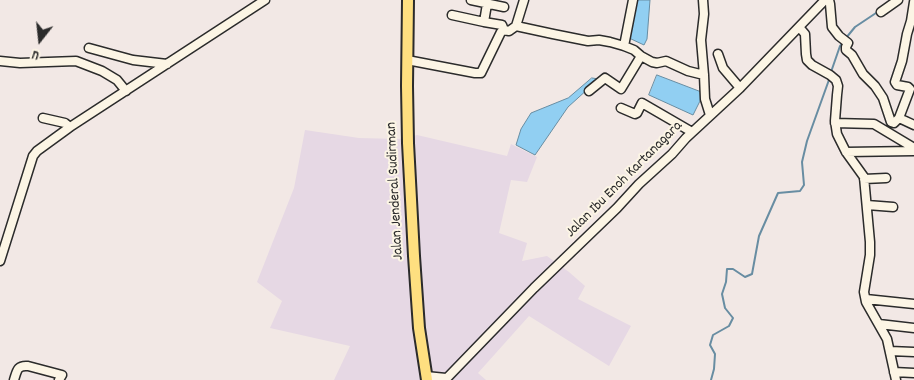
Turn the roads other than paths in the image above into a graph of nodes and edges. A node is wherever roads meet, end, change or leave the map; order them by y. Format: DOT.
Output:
graph roads {
  1 [pos="265,0"];
  2 [pos="408,0"];
  3 [pos="471,0"];
  4 [pos="524,0"];
  5 [pos="633,0"];
  6 [pos="703,0"];
  7 [pos="827,0"];
  8 [pos="898,0"];
  9 [pos="914,2"];
  10 [pos="487,4"];
  11 [pos="504,8"];
  12 [pos="881,12"];
  13 [pos="452,15"];
  14 [pos="484,22"];
  15 [pos="516,26"];
  16 [pos="799,27"];
  17 [pos="504,30"];
  18 [pos="624,46"];
  19 [pos="89,48"];
  20 [pos="718,54"];
  21 [pos="641,56"];
  22 [pos="407,60"];
  23 [pos="0,61"];
  24 [pos="167,64"];
  25 [pos="704,75"];
  26 [pos="740,88"];
  27 [pos="126,91"];
  28 [pos="589,92"];
  29 [pos="621,108"];
  30 [pos="710,115"];
  31 [pos="44,118"];
  32 [pos="899,118"];
  33 [pos="835,122"];
  34 [pos="914,125"];
  35 [pos="70,127"];
  36 [pos="692,132"];
  37 [pos="914,149"];
  38 [pos="846,152"];
  39 [pos="886,178"];
  40 [pos="864,179"];
  41 [pos="867,205"];
  42 [pos="893,207"];
  43 [pos="0,261"];
  44 [pos="866,299"];
  45 [pos="914,304"];
  46 [pos="879,324"];
  47 [pos="914,328"];
  48 [pos="890,351"];
  49 [pos="914,352"];
  50 [pos="914,374"];
  51 [pos="895,376"];
  52 [pos="427,378"];
  53 [pos="445,379"];
  54 [pos="14,380"];
  55 [pos="59,380"];
  1 -- 24 [label="street"];
  2 -- 22 [label="main road, Jalan Jenderal Sudirman"];
  3 -- 10 [label="street"];
  4 -- 15 [label="street"];
  5 -- 18 [label="street"];
  6 -- 25 [label="street"];
  7 -- 16 [label="street, Jalan Ibu Enoh Kartanagara"];
  7 -- 32 [label="street"];
  8 -- 12 [label="street"];
  9 -- 32 [label="street"];
  10 -- 11 [label="street"];
  10 -- 14 [label="street"];
  13 -- 14 [label="street"];
  14 -- 17 [label="street"];
  15 -- 17 [label="street"];
  15 -- 18 [label="street"];
  16 -- 26 [label="street, Jalan Ibu Enoh Kartanagara"];
  16 -- 33 [label="street"];
  17 -- 22 [label="street"];
  18 -- 21 [label="street"];
  19 -- 24 [label="street"];
  20 -- 26 [label="street"];
  21 -- 25 [label="street"];
  21 -- 28 [label="street"];
  22 -- 52 [label="main road, Jalan Jenderal Sudirman"];
  23 -- 27 [label="street"];
  24 -- 27 [label="street"];
  25 -- 30 [label="street"];
  26 -- 30 [label="street, Jalan Ibu Enoh Kartanagara"];
  27 -- 35 [label="street"];
  29 -- 36 [label="street"];
  30 -- 36 [label="street, Jalan Ibu Enoh Kartanagara"];
  31 -- 35 [label="street"];
  32 -- 34 [label="street"];
  33 -- 37 [label="street"];
  33 -- 38 [label="street"];
  35 -- 43 [label="street"];
  36 -- 53 [label="street, Jalan Ibu Enoh Kartanagara"];
  37 -- 38 [label="street"];
  38 -- 40 [label="street"];
  39 -- 40 [label="street"];
  40 -- 41 [label="street"];
  41 -- 42 [label="street"];
  41 -- 44 [label="street"];
  44 -- 45 [label="street"];
  44 -- 46 [label="street"];
  46 -- 47 [label="street"];
  46 -- 48 [label="street"];
  48 -- 49 [label="street"];
  48 -- 51 [label="street"];
  50 -- 51 [label="street"];
  52 -- 53 [label="street"];
  54 -- 55 [label="street"];
}
